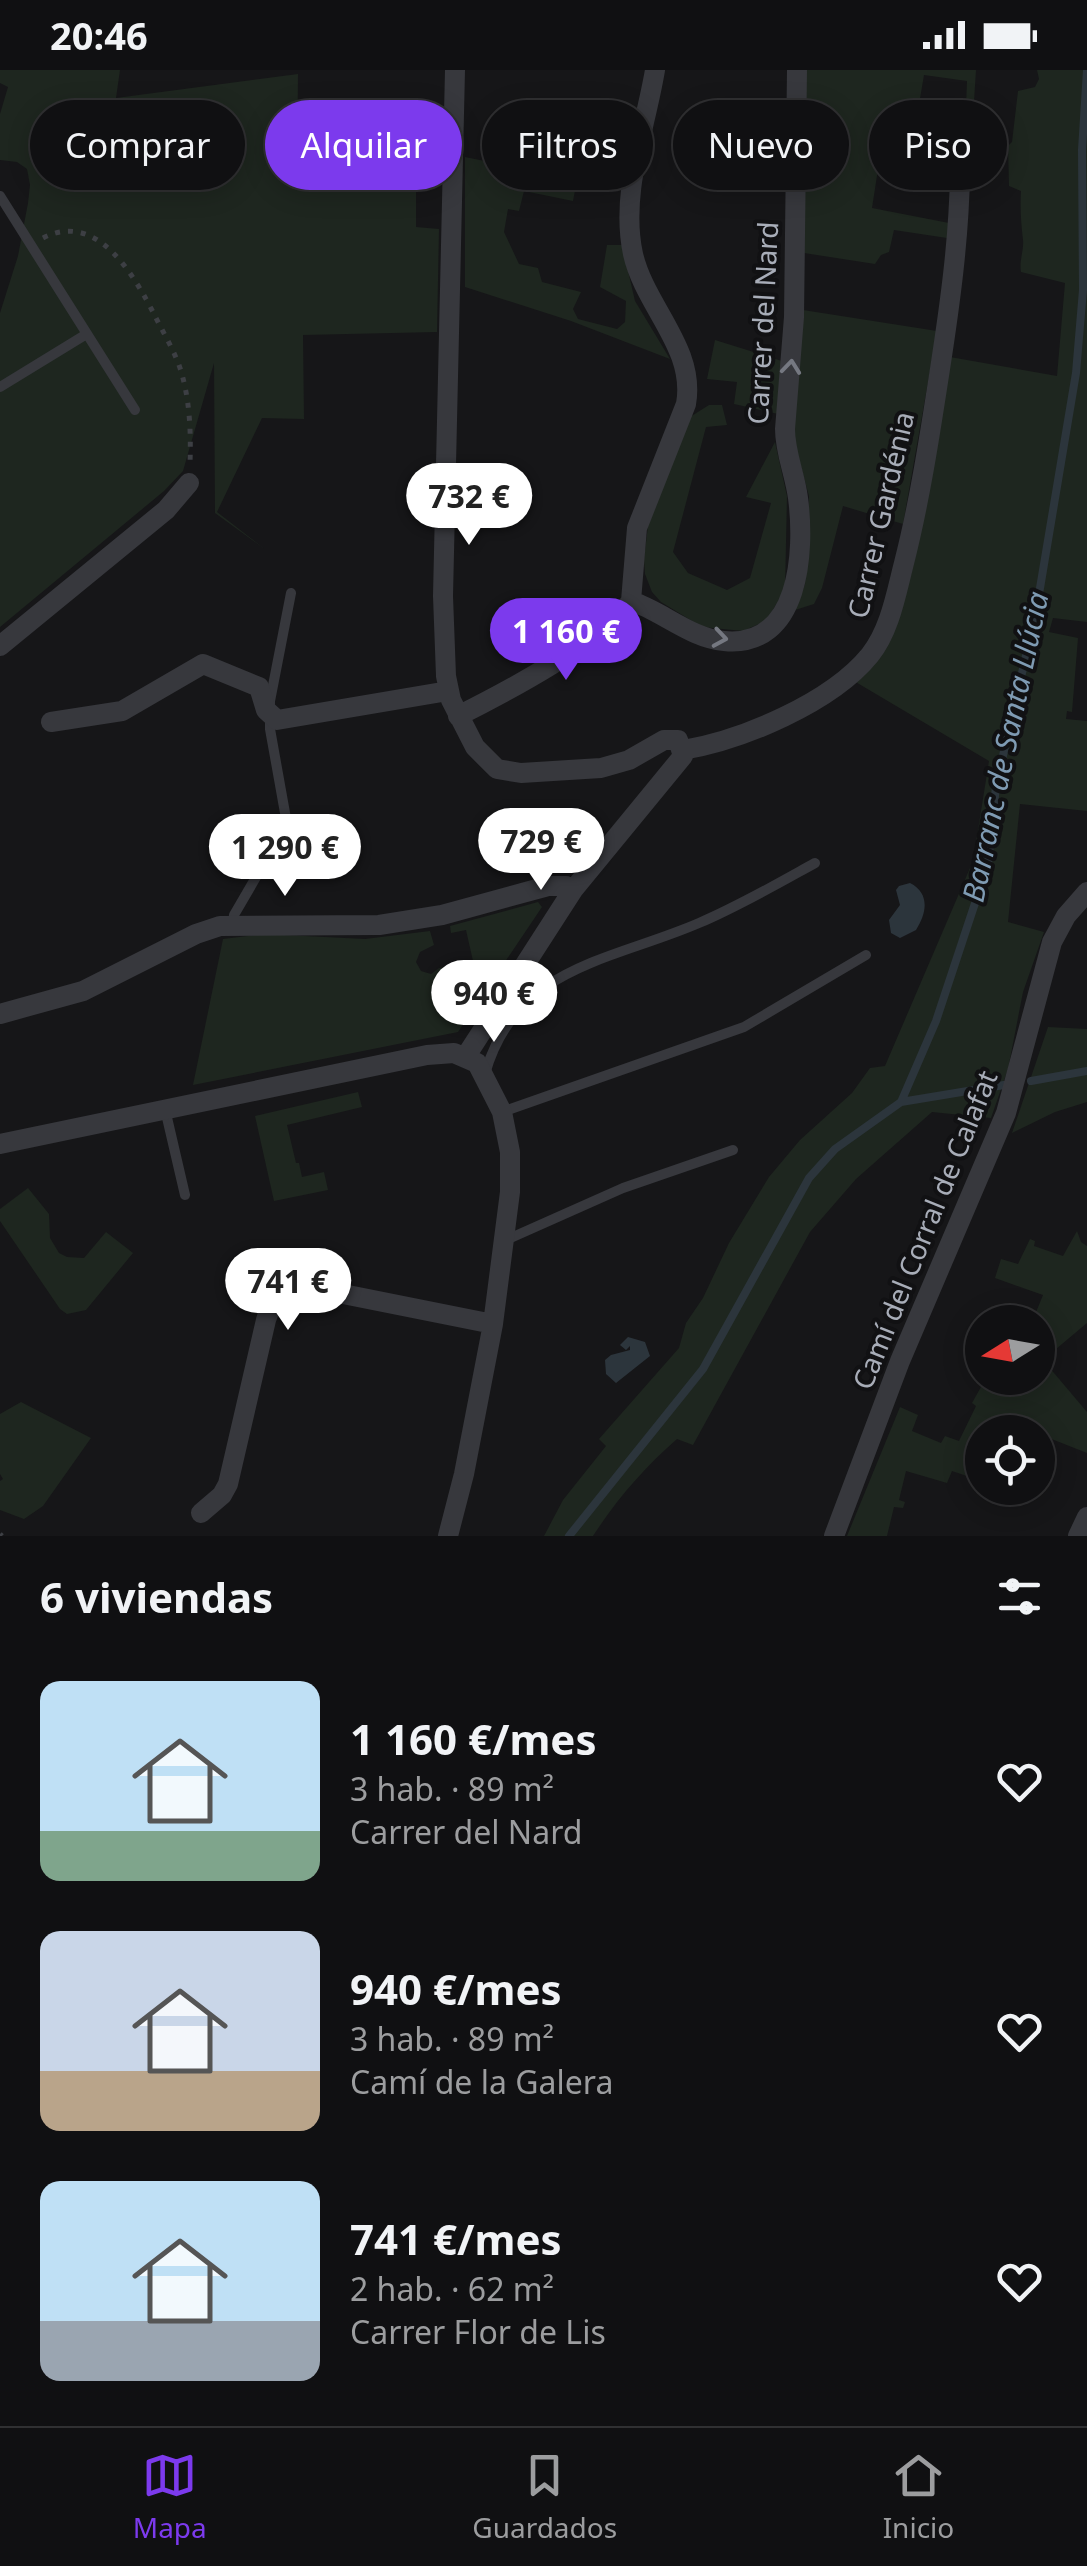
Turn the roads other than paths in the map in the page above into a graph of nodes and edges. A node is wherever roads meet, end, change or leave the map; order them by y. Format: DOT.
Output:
graph roads {
  1 [pos="455,70"];
  2 [pos="654,70"];
  3 [pos="798,70"];
  4 [pos="959,190"];
  5 [pos="0,196"];
  6 [pos="85,335"];
  7 [pos="0,387"];
  8 [pos="135,410"];
  9 [pos="189,483"];
  10 [pos="290,594"];
  11 [pos="631,601"];
  12 [pos="0,646"];
  13 [pos="448,691"];
  14 [pos="458,716"];
  15 [pos="271,717"];
  16 [pos="51,722"];
  17 [pos="683,750"];
  18 [pos="815,863"];
  19 [pos="573,890"];
  20 [pos="1087,892"];
  21 [pos="233,924"];
  22 [pos="866,955"];
  23 [pos="0,1014"];
  24 [pos="466,1056"];
  25 [pos="485,1074"];
  26 [pos="165,1109"];
  27 [pos="502,1112"];
  28 [pos="0,1144"];
  29 [pos="732,1150"];
  30 [pos="185,1194"];
  31 [pos="504,1240"];
  32 [pos="493,1324"];
  33 [pos="201,1513"];
  34 [pos="1087,1516"];
  35 [pos="448,1536"];
  36 [pos="834,1536"];
  37 [pos="1078,1536"];
  1 -- 13 [label="street"];
  2 -- 11 [label="street"];
  11 -- 3 [label="street, Carrer del Nard, one-way"];
  4 -- 17 [label="street, Carrer Gardénia"];
  5 -- 6 [label="lane"];
  6 -- 7 [label="lane"];
  6 -- 8 [label="lane"];
  9 -- 12 [label="street"];
  10 -- 15 [label="lane"];
  11 -- 14 [label="street"];
  13 -- 14 [label="street"];
  13 -- 15 [label="street"];
  14 -- 17 [label="street, Carrer Gardénia"];
  15 -- 16 [label="street"];
  15 -- 21 [label="lane"];
  17 -- 19 [label="street"];
  18 -- 25 [label="lane"];
  19 -- 21 [label="street"];
  19 -- 24 [label="street"];
  20 -- 36 [label="street, Camí del Corral de Calafat"];
  21 -- 23 [label="street"];
  22 -- 27 [label="lane"];
  24 -- 25 [label="street"];
  24 -- 26 [label="street"];
  25 -- 27 [label="street"];
  26 -- 28 [label="street"];
  26 -- 30 [label="lane"];
  27 -- 31 [label="street"];
  29 -- 31 [label="lane"];
  31 -- 32 [label="street"];
  32 -- 33 [label="street"];
  32 -- 35 [label="street"];
  34 -- 37 [label="street"];
}
